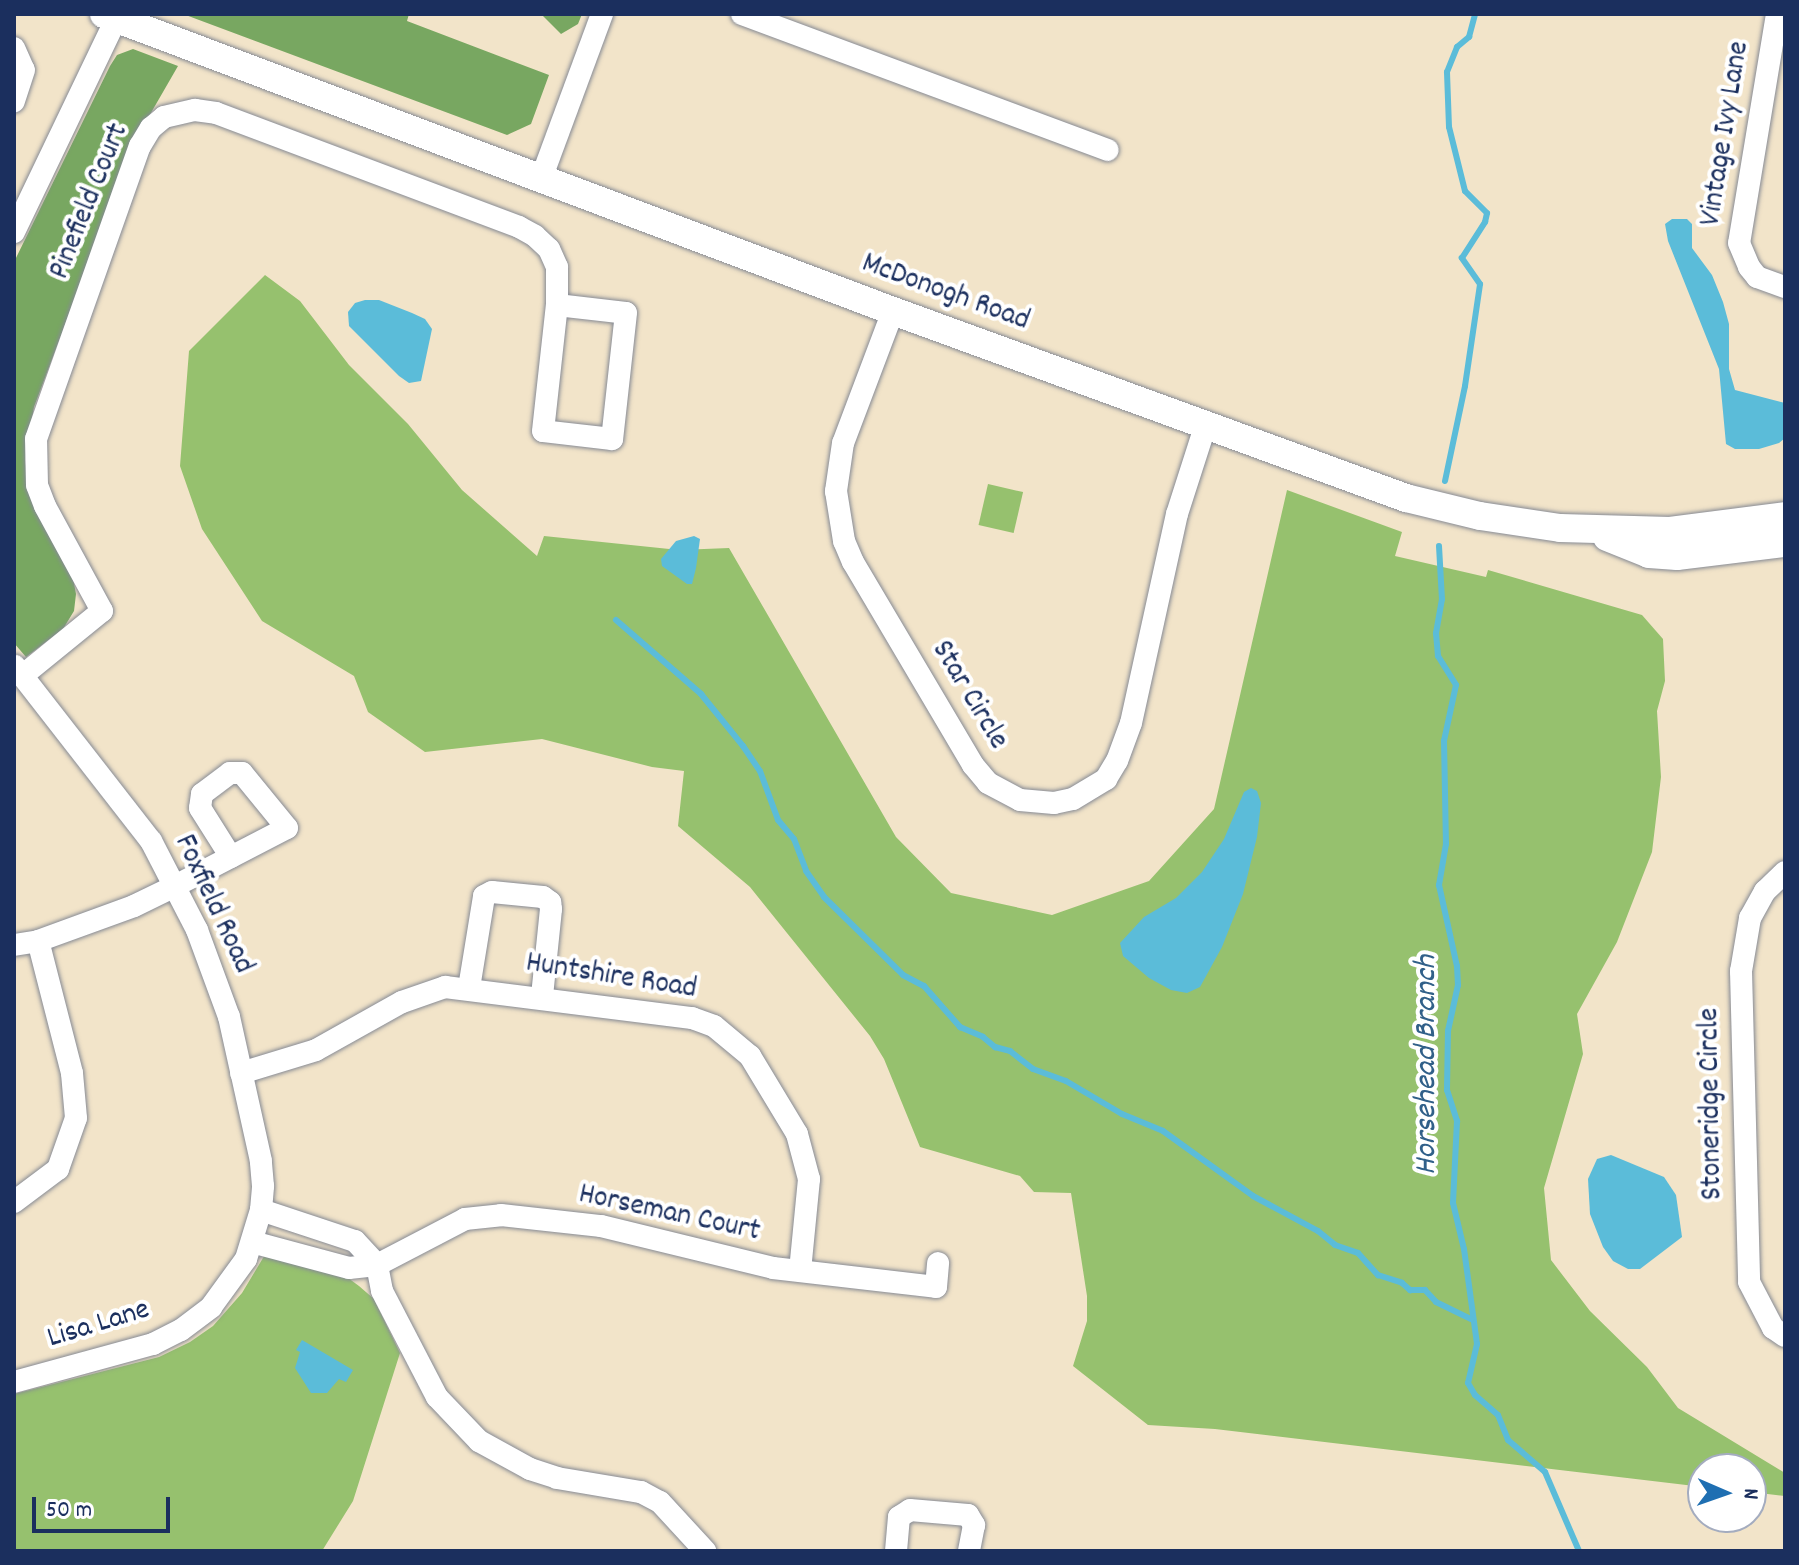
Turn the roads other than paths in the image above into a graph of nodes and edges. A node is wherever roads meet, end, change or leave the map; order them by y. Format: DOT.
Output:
graph roads {
  1 [pos="602,14"];
  2 [pos="742,14"];
  3 [pos="1777,14"];
  4 [pos="110,16"];
  5 [pos="14,48"];
  6 [pos="14,101"];
  7 [pos="1108,150"];
  8 [pos="541,179"];
  9 [pos="14,232"];
  10 [pos="1785,287"];
  11 [pos="557,305"];
  12 [pos="893,311"];
  13 [pos="1205,427"];
  14 [pos="1785,516"];
  15 [pos="1588,530"];
  16 [pos="1785,543"];
  17 [pos="18,670"];
  18 [pos="231,857"];
  19 [pos="1785,872"];
  20 [pos="175,886"];
  21 [pos="38,941"];
  22 [pos="14,945"];
  23 [pos="469,988"];
  24 [pos="542,996"];
  25 [pos="241,1073"];
  26 [pos="14,1202"];
  27 [pos="261,1210"];
  28 [pos="252,1242"];
  29 [pos="938,1263"];
  30 [pos="377,1265"];
  31 [pos="800,1271"];
  32 [pos="1785,1336"];
  33 [pos="14,1382"];
  34 [pos="705,1551"];
  35 [pos="896,1551"];
  36 [pos="969,1551"];
  1 -- 8 [label="street"];
  2 -- 7 [label="street"];
  3 -- 10 [label="street, Vintage Ivy Lane"];
  4 -- 8 [label="main road, McDonogh Road"];
  4 -- 9 [label="street"];
  5 -- 6 [label="street"];
  8 -- 12 [label="main road, McDonogh Road"];
  11 -- 11 [label="street, Pinefield Court"];
  11 -- 17 [label="street, Pinefield Court"];
  12 -- 13 [label="main road, McDonogh Road"];
  12 -- 13 [label="street, Star Circle"];
  13 -- 15 [label="main road, McDonogh Road"];
  14 -- 15 [label="main road, McDonogh Road"];
  15 -- 16 [label="main road"];
  17 -- 20 [label="street, Foxfield Road"];
  18 -- 20 [label="street"];
  19 -- 32 [label="street, Stoneridge Circle"];
  20 -- 21 [label="street"];
  20 -- 25 [label="street, Foxfield Road"];
  21 -- 22 [label="street"];
  21 -- 26 [label="street"];
  23 -- 24 [label="street, Huntshire Road"];
  23 -- 24 [label="street"];
  23 -- 25 [label="street, Huntshire Road"];
  24 -- 31 [label="street, Huntshire Road"];
  25 -- 27 [label="street, Foxfield Road"];
  27 -- 28 [label="street, Foxfield Road"];
  27 -- 30 [label="street"];
  28 -- 30 [label="street"];
  28 -- 33 [label="street, Lisa Lane"];
  29 -- 31 [label="street, Horseman Court"];
  30 -- 31 [label="street, Horseman Court"];
  30 -- 34 [label="street"];
  35 -- 36 [label="street"];
}
